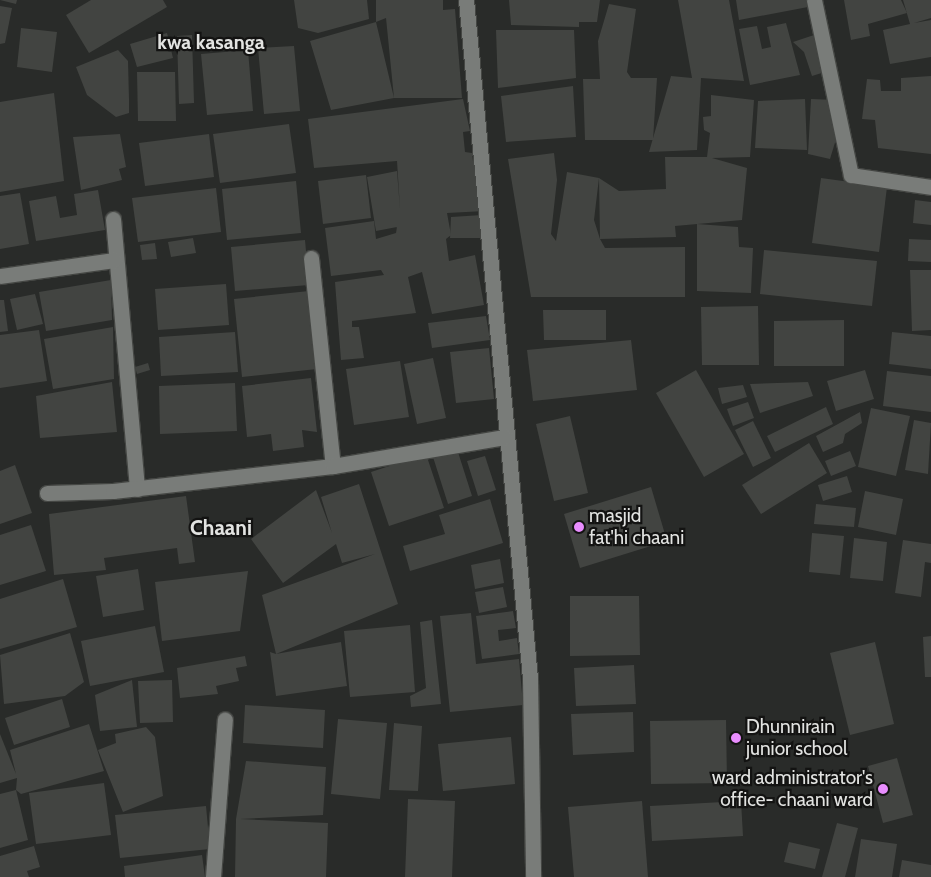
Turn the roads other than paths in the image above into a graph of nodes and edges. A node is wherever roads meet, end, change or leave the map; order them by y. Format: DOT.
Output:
graph roads {
  1 [pos="466,0"];
  2 [pos="814,0"];
  3 [pos="931,186"];
  4 [pos="113,219"];
  5 [pos="311,258"];
  6 [pos="114,260"];
  7 [pos="0,276"];
  8 [pos="505,437"];
  9 [pos="333,466"];
  10 [pos="136,489"];
  11 [pos="47,493"];
  12 [pos="225,719"];
  13 [pos="213,877"];
  14 [pos="533,877"];
  1 -- 8 [label="street"];
  2 -- 3 [label="street"];
  4 -- 6 [label="street"];
  5 -- 9 [label="street"];
  6 -- 7 [label="street"];
  6 -- 10 [label="street"];
  8 -- 9 [label="street"];
  8 -- 14 [label="street"];
  9 -- 10 [label="street"];
  10 -- 11 [label="street"];
  12 -- 13 [label="street"];
}
